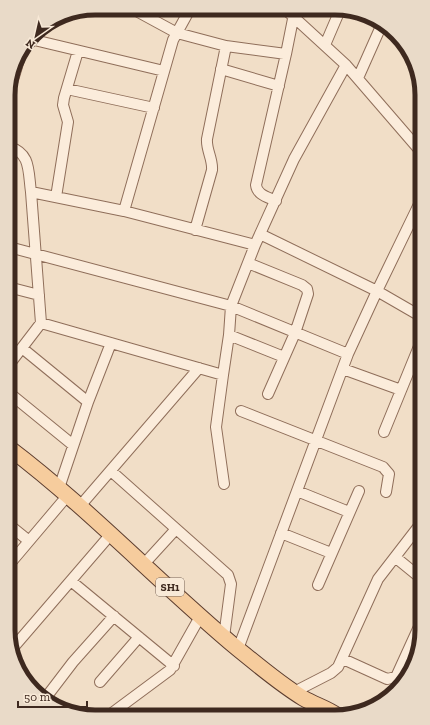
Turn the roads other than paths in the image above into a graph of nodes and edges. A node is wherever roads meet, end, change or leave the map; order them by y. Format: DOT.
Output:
graph roads {
  1 [pos="144,15"];
  2 [pos="187,15"];
  3 [pos="294,15"];
  4 [pos="296,15"];
  5 [pos="338,15"];
  6 [pos="380,29"];
  7 [pos="177,33"];
  8 [pos="36,41"];
  9 [pos="325,45"];
  10 [pos="226,46"];
  11 [pos="78,51"];
  12 [pos="286,54"];
  13 [pos="346,64"];
  14 [pos="222,69"];
  15 [pos="164,71"];
  16 [pos="358,78"];
  17 [pos="279,86"];
  18 [pos="67,89"];
  19 [pos="154,108"];
  20 [pos="415,145"];
  21 [pos="15,149"];
  22 [pos="31,192"];
  23 [pos="56,197"];
  24 [pos="276,201"];
  25 [pos="124,211"];
  26 [pos="415,212"];
  27 [pos="196,230"];
  28 [pos="260,234"];
  29 [pos="255,245"];
  30 [pos="15,249"];
  31 [pos="36,254"];
  32 [pos="248,263"];
  33 [pos="15,289"];
  34 [pos="377,291"];
  35 [pos="39,295"];
  36 [pos="230,306"];
  37 [pos="415,313"];
  38 [pos="41,323"];
  39 [pos="295,332"];
  40 [pos="229,335"];
  41 [pos="111,343"];
  42 [pos="22,348"];
  43 [pos="348,354"];
  44 [pos="415,356"];
  45 [pos="15,357"];
  46 [pos="284,358"];
  47 [pos="199,368"];
  48 [pos="343,369"];
  49 [pos="223,375"];
  50 [pos="401,390"];
  51 [pos="268,394"];
  52 [pos="15,398"];
  53 [pos="88,402"];
  54 [pos="241,411"];
  55 [pos="384,432"];
  56 [pos="316,441"];
  57 [pos="73,445"];
  58 [pos="15,453"];
  59 [pos="111,471"];
  60 [pos="224,484"];
  61 [pos="63,491"];
  62 [pos="297,491"];
  63 [pos="359,491"];
  64 [pos="386,492"];
  65 [pos="80,506"];
  66 [pos="349,512"];
  67 [pos="176,529"];
  68 [pos="15,530"];
  69 [pos="415,531"];
  70 [pos="281,533"];
  71 [pos="111,534"];
  72 [pos="29,541"];
  73 [pos="331,554"];
  74 [pos="395,557"];
  75 [pos="15,558"];
  76 [pos="144,564"];
  77 [pos="415,573"];
  78 [pos="71,581"];
  79 [pos="318,585"];
  80 [pos="201,615"];
  81 [pos="114,616"];
  82 [pos="415,634"];
  83 [pos="224,636"];
  84 [pos="139,637"];
  85 [pos="16,642"];
  86 [pos="238,648"];
  87 [pos="343,659"];
  88 [pos="174,666"];
  89 [pos="100,682"];
  90 [pos="294,692"];
  91 [pos="50,696"];
  92 [pos="116,710"];
  93 [pos="329,710"];
  1 -- 7 [label="street"];
  2 -- 7 [label="street"];
  3 -- 12 [label="street"];
  4 -- 9 [label="street"];
  5 -- 9 [label="street"];
  6 -- 16 [label="street"];
  7 -- 10 [label="street"];
  7 -- 15 [label="street"];
  8 -- 11 [label="street"];
  9 -- 13 [label="street"];
  10 -- 12 [label="street"];
  10 -- 14 [label="street"];
  11 -- 15 [label="street"];
  11 -- 18 [label="street"];
  12 -- 17 [label="street"];
  13 -- 16 [label="street"];
  13 -- 24 [label="street"];
  14 -- 17 [label="street"];
  14 -- 27 [label="street"];
  15 -- 19 [label="street"];
  16 -- 20 [label="street"];
  17 -- 24 [label="street"];
  18 -- 19 [label="street"];
  18 -- 23 [label="street"];
  19 -- 25 [label="street"];
  21 -- 22 [label="street"];
  22 -- 23 [label="street"];
  22 -- 31 [label="street"];
  23 -- 25 [label="street"];
  24 -- 28 [label="street"];
  25 -- 27 [label="street"];
  26 -- 34 [label="street"];
  27 -- 29 [label="street"];
  28 -- 29 [label="street"];
  28 -- 34 [label="street"];
  29 -- 32 [label="street"];
  30 -- 31 [label="street"];
  31 -- 35 [label="street"];
  31 -- 36 [label="street"];
  32 -- 36 [label="street"];
  32 -- 39 [label="street"];
  33 -- 35 [label="street"];
  34 -- 37 [label="street"];
  34 -- 43 [label="street"];
  35 -- 38 [label="street"];
  36 -- 39 [label="street"];
  36 -- 40 [label="street"];
  38 -- 41 [label="street"];
  38 -- 42 [label="street"];
  39 -- 43 [label="street"];
  39 -- 46 [label="street"];
  40 -- 46 [label="street"];
  40 -- 49 [label="street"];
  41 -- 47 [label="street"];
  41 -- 53 [label="street"];
  42 -- 45 [label="street"];
  42 -- 53 [label="street"];
  43 -- 48 [label="street"];
  44 -- 50 [label="street"];
  46 -- 51 [label="street"];
  47 -- 49 [label="street"];
  47 -- 59 [label="street"];
  48 -- 50 [label="street"];
  48 -- 56 [label="street"];
  49 -- 60 [label="street"];
  50 -- 55 [label="street"];
  52 -- 57 [label="street"];
  53 -- 57 [label="street"];
  54 -- 56 [label="street"];
  56 -- 62 [label="street"];
  56 -- 64 [label="street"];
  57 -- 61 [label="street"];
  58 -- 61 [label="main road, SH1"];
  59 -- 65 [label="street"];
  59 -- 67 [label="street"];
  61 -- 65 [label="main road, SH1"];
  61 -- 72 [label="street"];
  62 -- 66 [label="street"];
  62 -- 70 [label="street"];
  63 -- 66 [label="street"];
  65 -- 71 [label="main road, SH1"];
  66 -- 73 [label="street"];
  67 -- 76 [label="street"];
  67 -- 83 [label="street"];
  68 -- 72 [label="street"];
  69 -- 74 [label="street"];
  70 -- 73 [label="street"];
  70 -- 86 [label="street"];
  71 -- 76 [label="main road, SH1"];
  71 -- 78 [label="street"];
  72 -- 75 [label="street"];
  73 -- 79 [label="street"];
  74 -- 77 [label="street"];
  74 -- 87 [label="street"];
  76 -- 80 [label="main road, SH1"];
  78 -- 81 [label="street"];
  78 -- 85 [label="street"];
  80 -- 83 [label="main road, SH1"];
  80 -- 88 [label="street"];
  81 -- 84 [label="street"];
  81 -- 91 [label="street"];
  82 -- 87 [label="street"];
  83 -- 86 [label="main road, SH1"];
  84 -- 88 [label="street"];
  84 -- 89 [label="street"];
  86 -- 90 [label="main road, SH1"];
  87 -- 90 [label="street"];
  88 -- 92 [label="street"];
  90 -- 93 [label="main road, SH1"];
}
